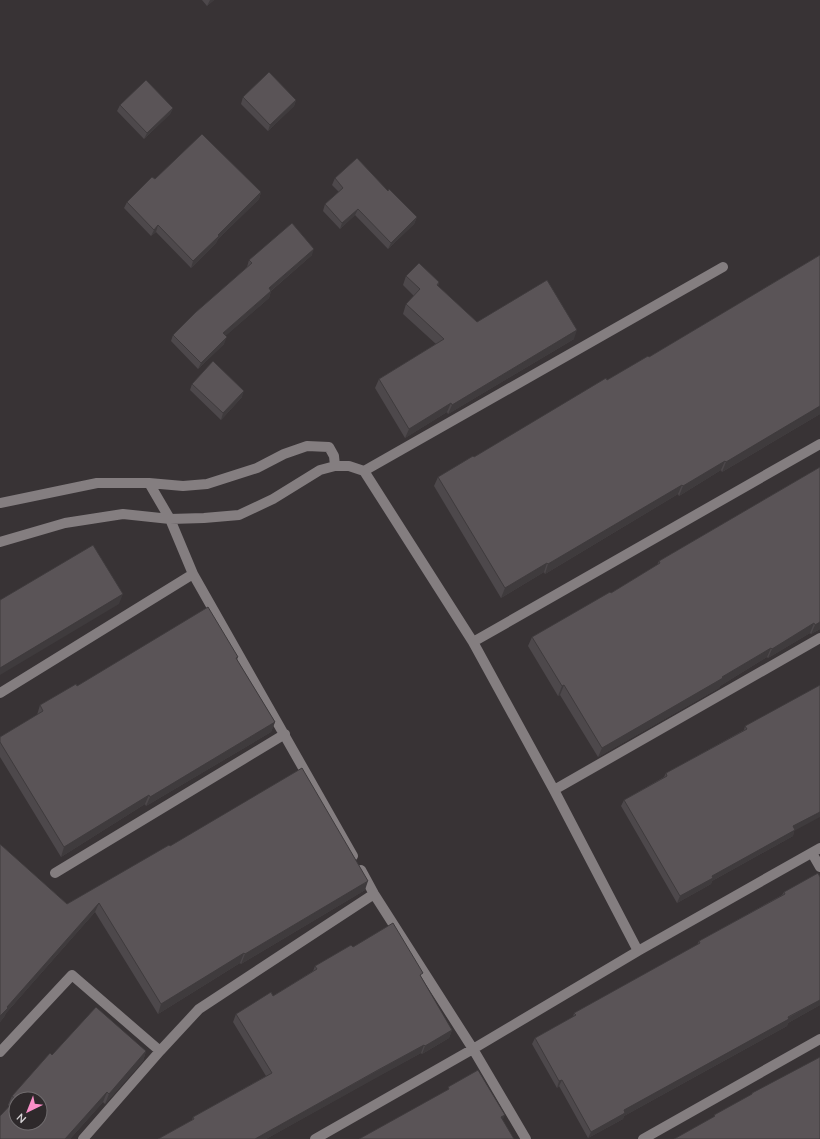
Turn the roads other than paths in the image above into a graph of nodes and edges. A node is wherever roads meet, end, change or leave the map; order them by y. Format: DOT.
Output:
graph roads {
  1 [pos="723,267"];
  2 [pos="820,444"];
  3 [pos="334,466"];
  4 [pos="364,471"];
  5 [pos="149,483"];
  6 [pos="0,503"];
  7 [pos="170,519"];
  8 [pos="0,542"];
  9 [pos="193,574"];
  10 [pos="820,638"];
  11 [pos="473,642"];
  12 [pos="0,693"];
  13 [pos="285,734"];
  14 [pos="554,790"];
  15 [pos="816,851"];
  16 [pos="820,867"];
  17 [pos="55,872"];
  18 [pos="374,894"];
  19 [pos="638,951"];
  20 [pos="820,1038"];
  21 [pos="473,1048"];
  22 [pos="160,1051"];
  23 [pos="0,1052"];
  24 [pos="83,1139"];
  25 [pos="315,1139"];
  26 [pos="526,1139"];
  27 [pos="642,1139"];
  1 -- 4 [label="street"];
  2 -- 11 [label="street"];
  3 -- 4 [label="street"];
  3 -- 5 [label="street"];
  3 -- 7 [label="street"];
  4 -- 11 [label="street"];
  5 -- 6 [label="street"];
  5 -- 7 [label="street"];
  7 -- 8 [label="street"];
  7 -- 9 [label="street"];
  9 -- 12 [label="street"];
  9 -- 13 [label="street"];
  10 -- 14 [label="street"];
  11 -- 14 [label="street"];
  13 -- 17 [label="street"];
  13 -- 18 [label="street"];
  14 -- 19 [label="street"];
  15 -- 16 [label="street"];
  15 -- 19 [label="street"];
  18 -- 21 [label="street"];
  18 -- 22 [label="street"];
  19 -- 21 [label="street"];
  20 -- 27 [label="street"];
  21 -- 25 [label="street"];
  21 -- 26 [label="street"];
  22 -- 23 [label="street"];
  22 -- 24 [label="street"];
}
